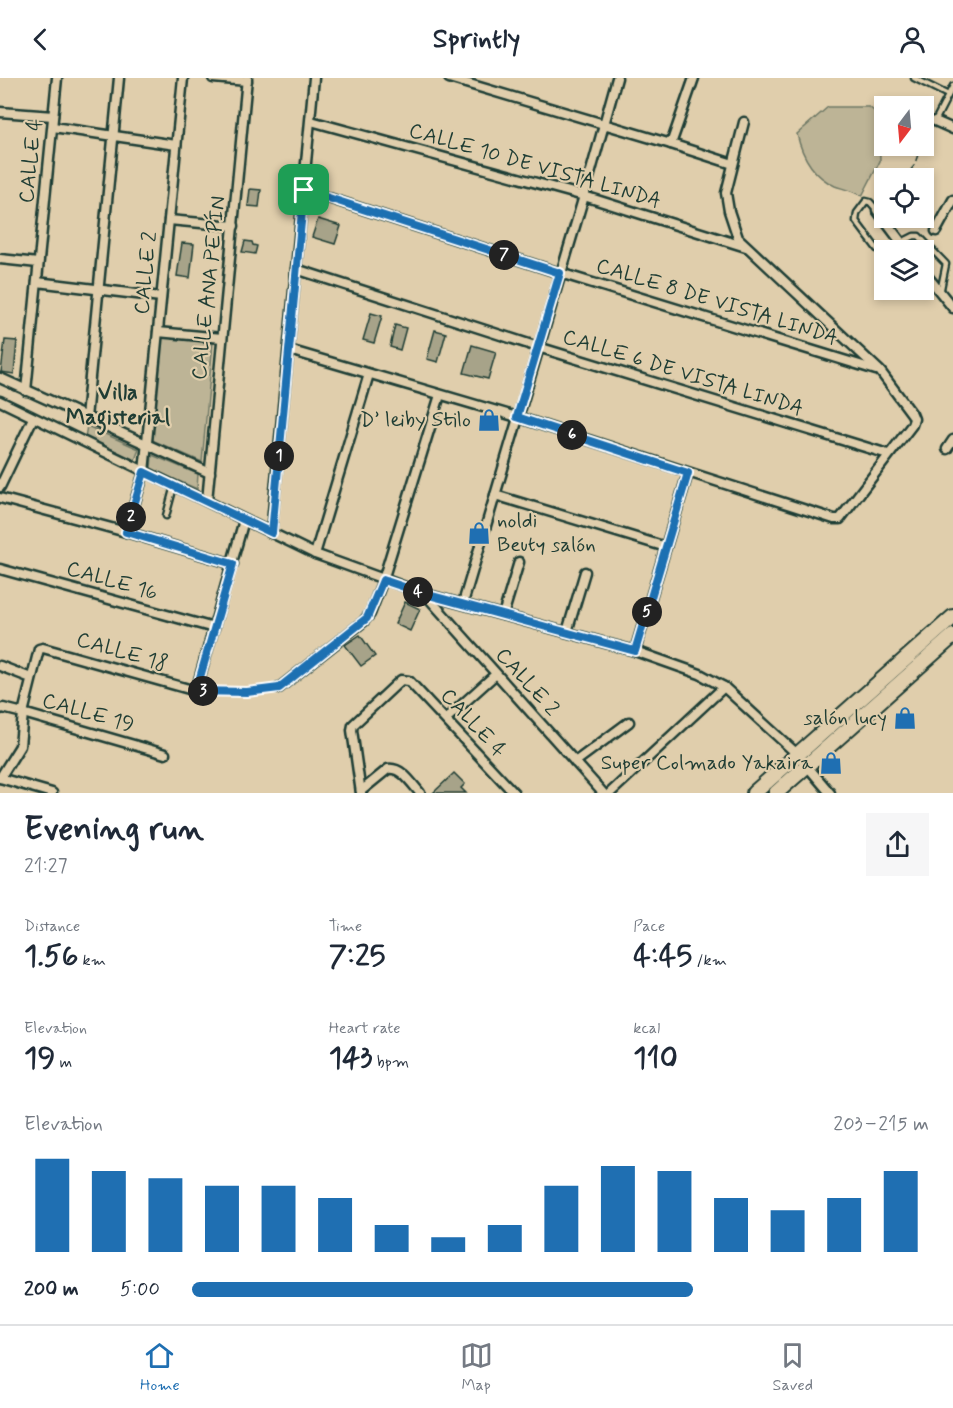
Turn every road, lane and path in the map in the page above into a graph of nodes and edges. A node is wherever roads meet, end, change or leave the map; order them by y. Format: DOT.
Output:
graph roads {
  1 [pos="57,78"];
  2 [pos="119,78"];
  3 [pos="183,78"];
  4 [pos="213,78"];
  5 [pos="314,78"];
  6 [pos="449,78"];
  7 [pos="617,78"];
  8 [pos="694,78"];
  9 [pos="914,78"];
  10 [pos="247,79"];
  11 [pos="953,86"];
  12 [pos="948,95"];
  13 [pos="0,112"];
  14 [pos="53,116"];
  15 [pos="311,121"];
  16 [pos="935,121"];
  17 [pos="744,122"];
  18 [pos="604,124"];
  19 [pos="52,127"];
  20 [pos="953,129"];
  21 [pos="113,137"];
  22 [pos="671,144"];
  23 [pos="176,146"];
  24 [pos="733,165"];
  25 [pos="304,190"];
  26 [pos="584,196"];
  27 [pos="953,200"];
  28 [pos="874,207"];
  29 [pos="169,220"];
  30 [pos="234,226"];
  31 [pos="936,231"];
  32 [pos="910,240"];
  33 [pos="923,240"];
  34 [pos="874,245"];
  35 [pos="748,248"];
  36 [pos="934,250"];
  37 [pos="0,259"];
  38 [pos="38,263"];
  39 [pos="296,269"];
  40 [pos="560,273"];
  41 [pos="37,282"];
  42 [pos="934,284"];
  43 [pos="98,290"];
  44 [pos="940,292"];
  45 [pos="161,297"];
  46 [pos="953,308"];
  47 [pos="158,332"];
  48 [pos="222,338"];
  49 [pos="538,347"];
  50 [pos="289,350"];
  51 [pos="879,371"];
  52 [pos="369,374"];
  53 [pos="0,378"];
  54 [pos="26,391"];
  55 [pos="440,395"];
  56 [pos="0,401"];
  57 [pos="517,417"];
  58 [pos="33,418"];
  59 [pos="86,418"];
  60 [pos="953,440"];
  61 [pos="147,445"];
  62 [pos="947,449"];
  63 [pos="888,454"];
  64 [pos="144,472"];
  65 [pos="688,473"];
  66 [pos="210,474"];
  67 [pos="174,486"];
  68 [pos="0,487"];
  69 [pos="495,495"];
  70 [pos="0,498"];
  71 [pos="207,501"];
  72 [pos="166,516"];
  73 [pos="244,520"];
  74 [pos="126,532"];
  75 [pos="272,533"];
  76 [pos="666,547"];
  77 [pos="315,554"];
  78 [pos="519,562"];
  79 [pos="233,564"];
  80 [pos="0,569"];
  81 [pos="585,572"];
  82 [pos="383,580"];
  83 [pos="425,594"];
  84 [pos="463,603"];
  85 [pos="503,615"];
  86 [pos="953,617"];
  87 [pos="214,628"];
  88 [pos="567,632"];
  89 [pos="953,636"];
  90 [pos="635,651"];
  91 [pos="0,666"];
  92 [pos="496,674"];
  93 [pos="31,678"];
  94 [pos="724,687"];
  95 [pos="279,688"];
  96 [pos="196,691"];
  97 [pos="0,709"];
  98 [pos="23,713"];
  99 [pos="446,719"];
  100 [pos="629,722"];
  101 [pos="165,754"];
  102 [pos="797,754"];
  103 [pos="575,762"];
  104 [pos="807,765"];
  105 [pos="0,778"];
  106 [pos="361,792"];
  107 [pos="52,793"];
  108 [pos="420,793"];
  109 [pos="514,793"];
  110 [pos="603,793"];
  111 [pos="610,793"];
  112 [pos="754,793"];
  113 [pos="776,793"];
  114 [pos="830,793"];
  1 -- 14 [label="street, CALLE 4"];
  2 -- 21 [label="street"];
  3 -- 23 [label="street, CALLE 2"];
  4 -- 10 [label="street"];
  5 -- 15 [label="street"];
  6 -- 18 [label="street"];
  7 -- 18 [label="street"];
  8 -- 22 [label="street"];
  9 -- 12 [label="lane"];
  10 -- 30 [label="street, CALLE ANA PEPÍN"];
  11 -- 12 [label="lane"];
  12 -- 16 [label="lane"];
  13 -- 14 [label="street"];
  14 -- 19 [label="street, CALLE 4"];
  15 -- 25 [label="street"];
  15 -- 26 [label="street, CALLE 10 DE VISTA LINDA"];
  16 -- 20 [label="street"];
  17 -- 24 [label="street"];
  18 -- 22 [label="street"];
  18 -- 26 [label="street"];
  19 -- 21 [label="street"];
  19 -- 38 [label="street, CALLE 4"];
  21 -- 23 [label="street"];
  21 -- 43 [label="street"];
  22 -- 24 [label="street"];
  23 -- 29 [label="street, CALLE 2"];
  24 -- 35 [label="street"];
  25 -- 39 [label="street"];
  25 -- 40 [label="street, CALLE 8 DE VISTA LINDA"];
  26 -- 35 [label="street, CALLE 10 DE VISTA LINDA"];
  26 -- 40 [label="street"];
  27 -- 31 [label="street"];
  28 -- 34 [label="lane"];
  29 -- 30 [label="street"];
  29 -- 45 [label="street, CALLE 2"];
  30 -- 48 [label="street, CALLE ANA PEPÍN"];
  32 -- 33 [label="lane"];
  35 -- 51 [label="street"];
  36 -- 44 [label="lane"];
  37 -- 38 [label="street"];
  38 -- 41 [label="street, CALLE 4"];
  39 -- 49 [label="street, CALLE 6 DE VISTA LINDA"];
  39 -- 50 [label="street"];
  40 -- 49 [label="street"];
  40 -- 51 [label="street, CALLE 8 DE VISTA LINDA"];
  41 -- 43 [label="street"];
  41 -- 54 [label="street, CALLE 4"];
  42 -- 44 [label="street"];
  43 -- 45 [label="street"];
  43 -- 59 [label="street"];
  44 -- 46 [label="street"];
  45 -- 47 [label="street, CALLE 2"];
  47 -- 48 [label="street"];
  47 -- 61 [label="street, CALLE 2"];
  48 -- 66 [label="street, CALLE ANA PEPÍN"];
  49 -- 57 [label="street"];
  49 -- 63 [label="street, CALLE 6 DE VISTA LINDA"];
  50 -- 52 [label="street"];
  50 -- 75 [label="street"];
  51 -- 63 [label="street"];
  52 -- 55 [label="street"];
  52 -- 77 [label="street"];
  53 -- 54 [label="street"];
  54 -- 59 [label="street"];
  55 -- 57 [label="street"];
  55 -- 82 [label="street"];
  56 -- 58 [label="street"];
  57 -- 65 [label="street"];
  57 -- 69 [label="street"];
  58 -- 64 [label="street"];
  58 -- 68 [label="street"];
  59 -- 61 [label="street"];
  60 -- 62 [label="street"];
  61 -- 64 [label="street, CALLE 2"];
  61 -- 66 [label="street"];
  63 -- 65 [label="street"];
  64 -- 67 [label="street"];
  64 -- 74 [label="street, CALLE 2"];
  65 -- 76 [label="street"];
  66 -- 71 [label="street, CALLE ANA PEPÍN"];
  67 -- 71 [label="street"];
  67 -- 72 [label="lane"];
  69 -- 76 [label="street"];
  69 -- 84 [label="street"];
  70 -- 74 [label="street"];
  71 -- 73 [label="street"];
  73 -- 75 [label="street"];
  73 -- 79 [label="street"];
  74 -- 79 [label="street"];
  75 -- 77 [label="street"];
  76 -- 90 [label="street"];
  77 -- 82 [label="street"];
  78 -- 85 [label="street"];
  79 -- 87 [label="street"];
  80 -- 87 [label="street, CALLE 16"];
  81 -- 88 [label="street"];
  82 -- 83 [label="street"];
  82 -- 95 [label="street"];
  83 -- 84 [label="street"];
  83 -- 92 [label="street, CALLE 2"];
  84 -- 85 [label="street"];
  85 -- 88 [label="street"];
  86 -- 102 [label="main road"];
  87 -- 96 [label="street"];
  88 -- 90 [label="street"];
  89 -- 104 [label="main road"];
  90 -- 94 [label="street"];
  91 -- 93 [label="street"];
  92 -- 99 [label="street"];
  92 -- 103 [label="street, CALLE 2"];
  93 -- 96 [label="street, CALLE 18"];
  93 -- 98 [label="street"];
  94 -- 102 [label="street"];
  94 -- 111 [label="street"];
  95 -- 96 [label="path"];
  97 -- 98 [label="street, CALLE 19"];
  98 -- 101 [label="street, CALLE 19"];
  98 -- 105 [label="street"];
  99 -- 106 [label="street, CALLE 4"];
  99 -- 109 [label="street, CALLE 4"];
  100 -- 103 [label="street"];
  102 -- 104 [label="street"];
  102 -- 112 [label="main road"];
  103 -- 110 [label="street, CALLE 2"];
  104 -- 113 [label="main road"];
  104 -- 114 [label="street"];
  105 -- 107 [label="street"];
  106 -- 108 [label="street"];
}
